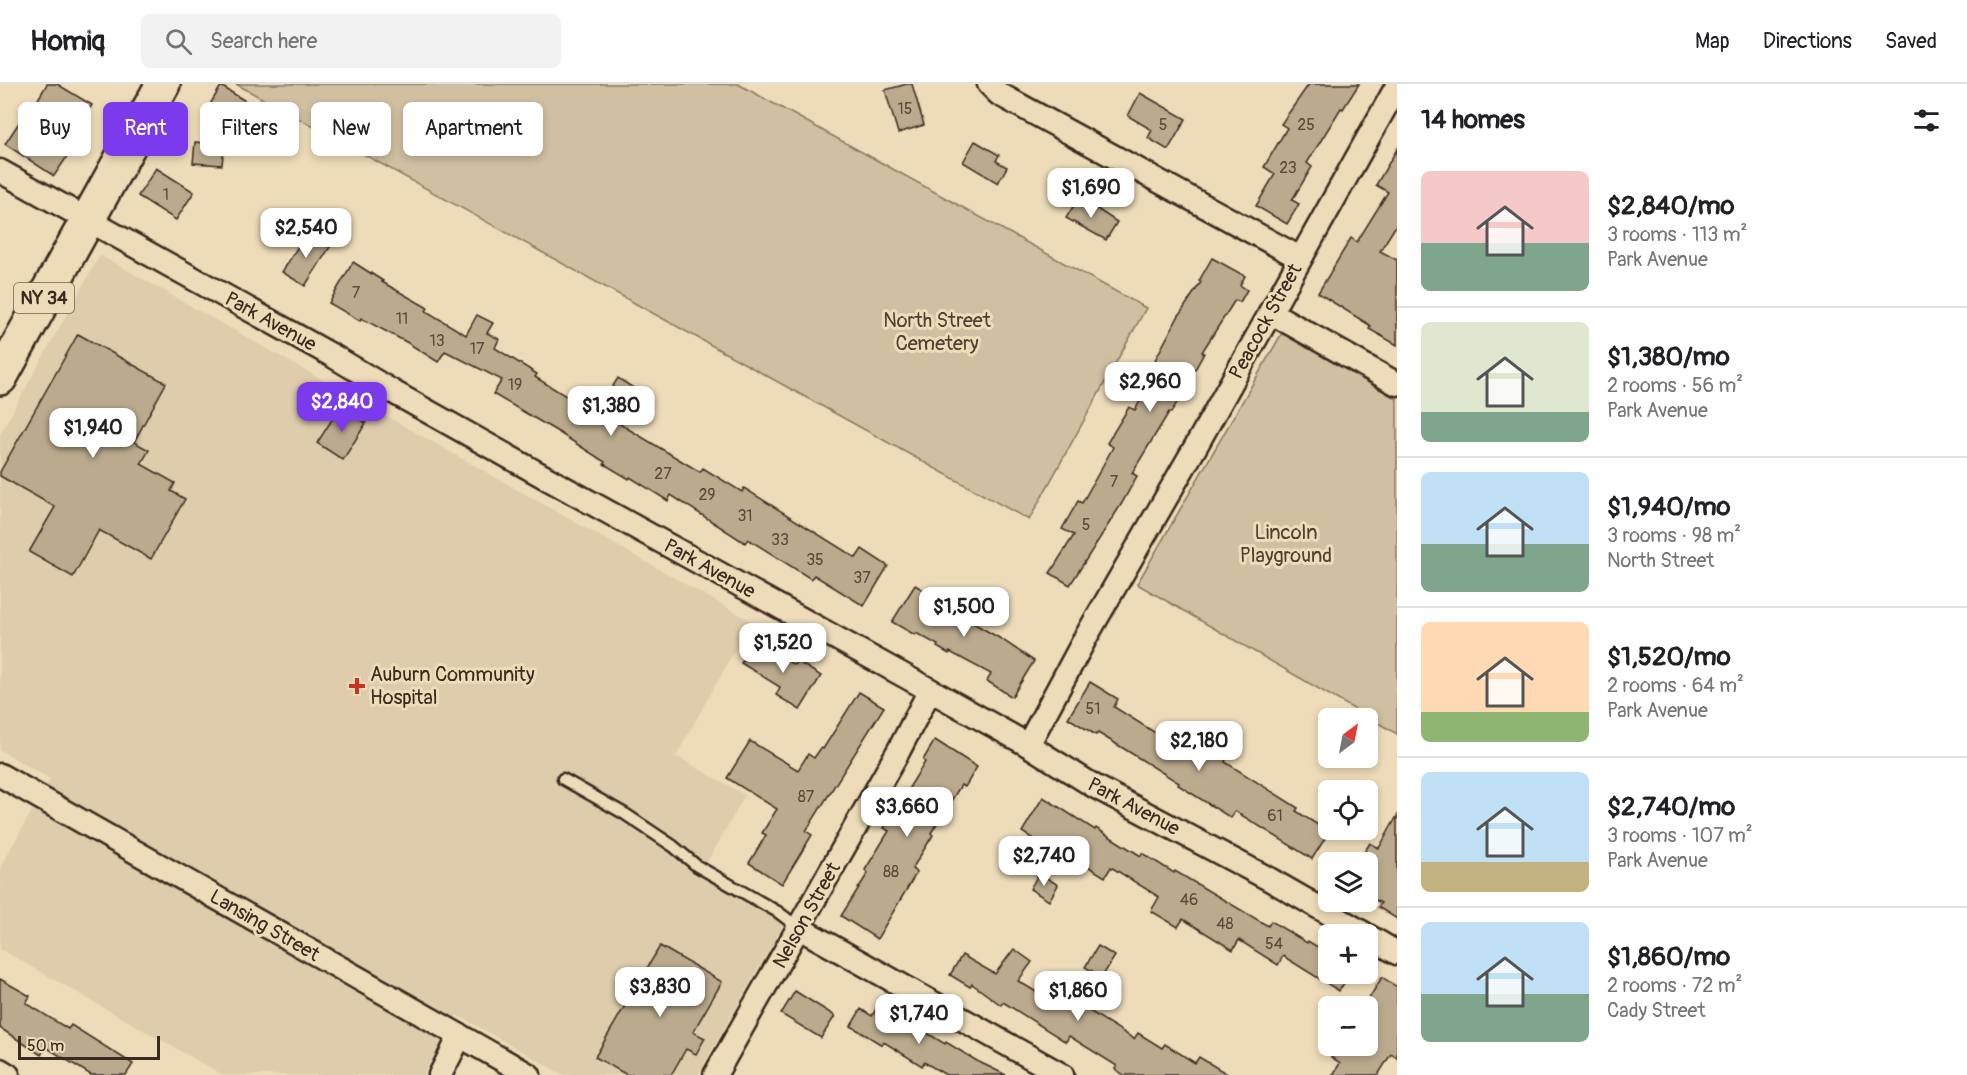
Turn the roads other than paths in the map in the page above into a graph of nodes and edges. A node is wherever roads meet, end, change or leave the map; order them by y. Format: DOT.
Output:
graph roads {
  1 [pos="163,84"];
  2 [pos="989,84"];
  3 [pos="1397,86"];
  4 [pos="0,171"];
  5 [pos="87,219"];
  6 [pos="1300,258"];
  7 [pos="1270,312"];
  8 [pos="0,378"];
  9 [pos="1397,384"];
  10 [pos="930,690"];
  11 [pos="1028,745"];
  12 [pos="0,775"];
  13 [pos="563,779"];
  14 [pos="1347,924"];
  15 [pos="799,928"];
  16 [pos="1378,941"];
  17 [pos="1397,952"];
  18 [pos="460,1036"];
  19 [pos="0,1070"];
  20 [pos="8,1075"];
  21 [pos="440,1075"];
  22 [pos="529,1075"];
  23 [pos="715,1075"];
  24 [pos="1062,1075"];
  1 -- 5 [label="main road, NY 34"];
  2 -- 6 [label="street"];
  3 -- 6 [label="street, Peacock Street"];
  4 -- 5 [label="street, Park Avenue"];
  5 -- 8 [label="main road, NY 34"];
  5 -- 10 [label="street, Park Avenue"];
  6 -- 7 [label="street, Peacock Street"];
  7 -- 9 [label="street"];
  7 -- 11 [label="street, Peacock Street"];
  10 -- 11 [label="street, Park Avenue"];
  10 -- 15 [label="street, Nelson Street"];
  11 -- 14 [label="street, Park Avenue"];
  12 -- 18 [label="street, Lansing Street"];
  13 -- 15 [label="lane"];
  15 -- 23 [label="street, Nelson Street"];
  15 -- 24 [label="street"];
  16 -- 17 [label="street, Park Avenue"];
  18 -- 21 [label="street"];
  18 -- 22 [label="street, Lansing Street"];
  19 -- 20 [label="street"];
}
